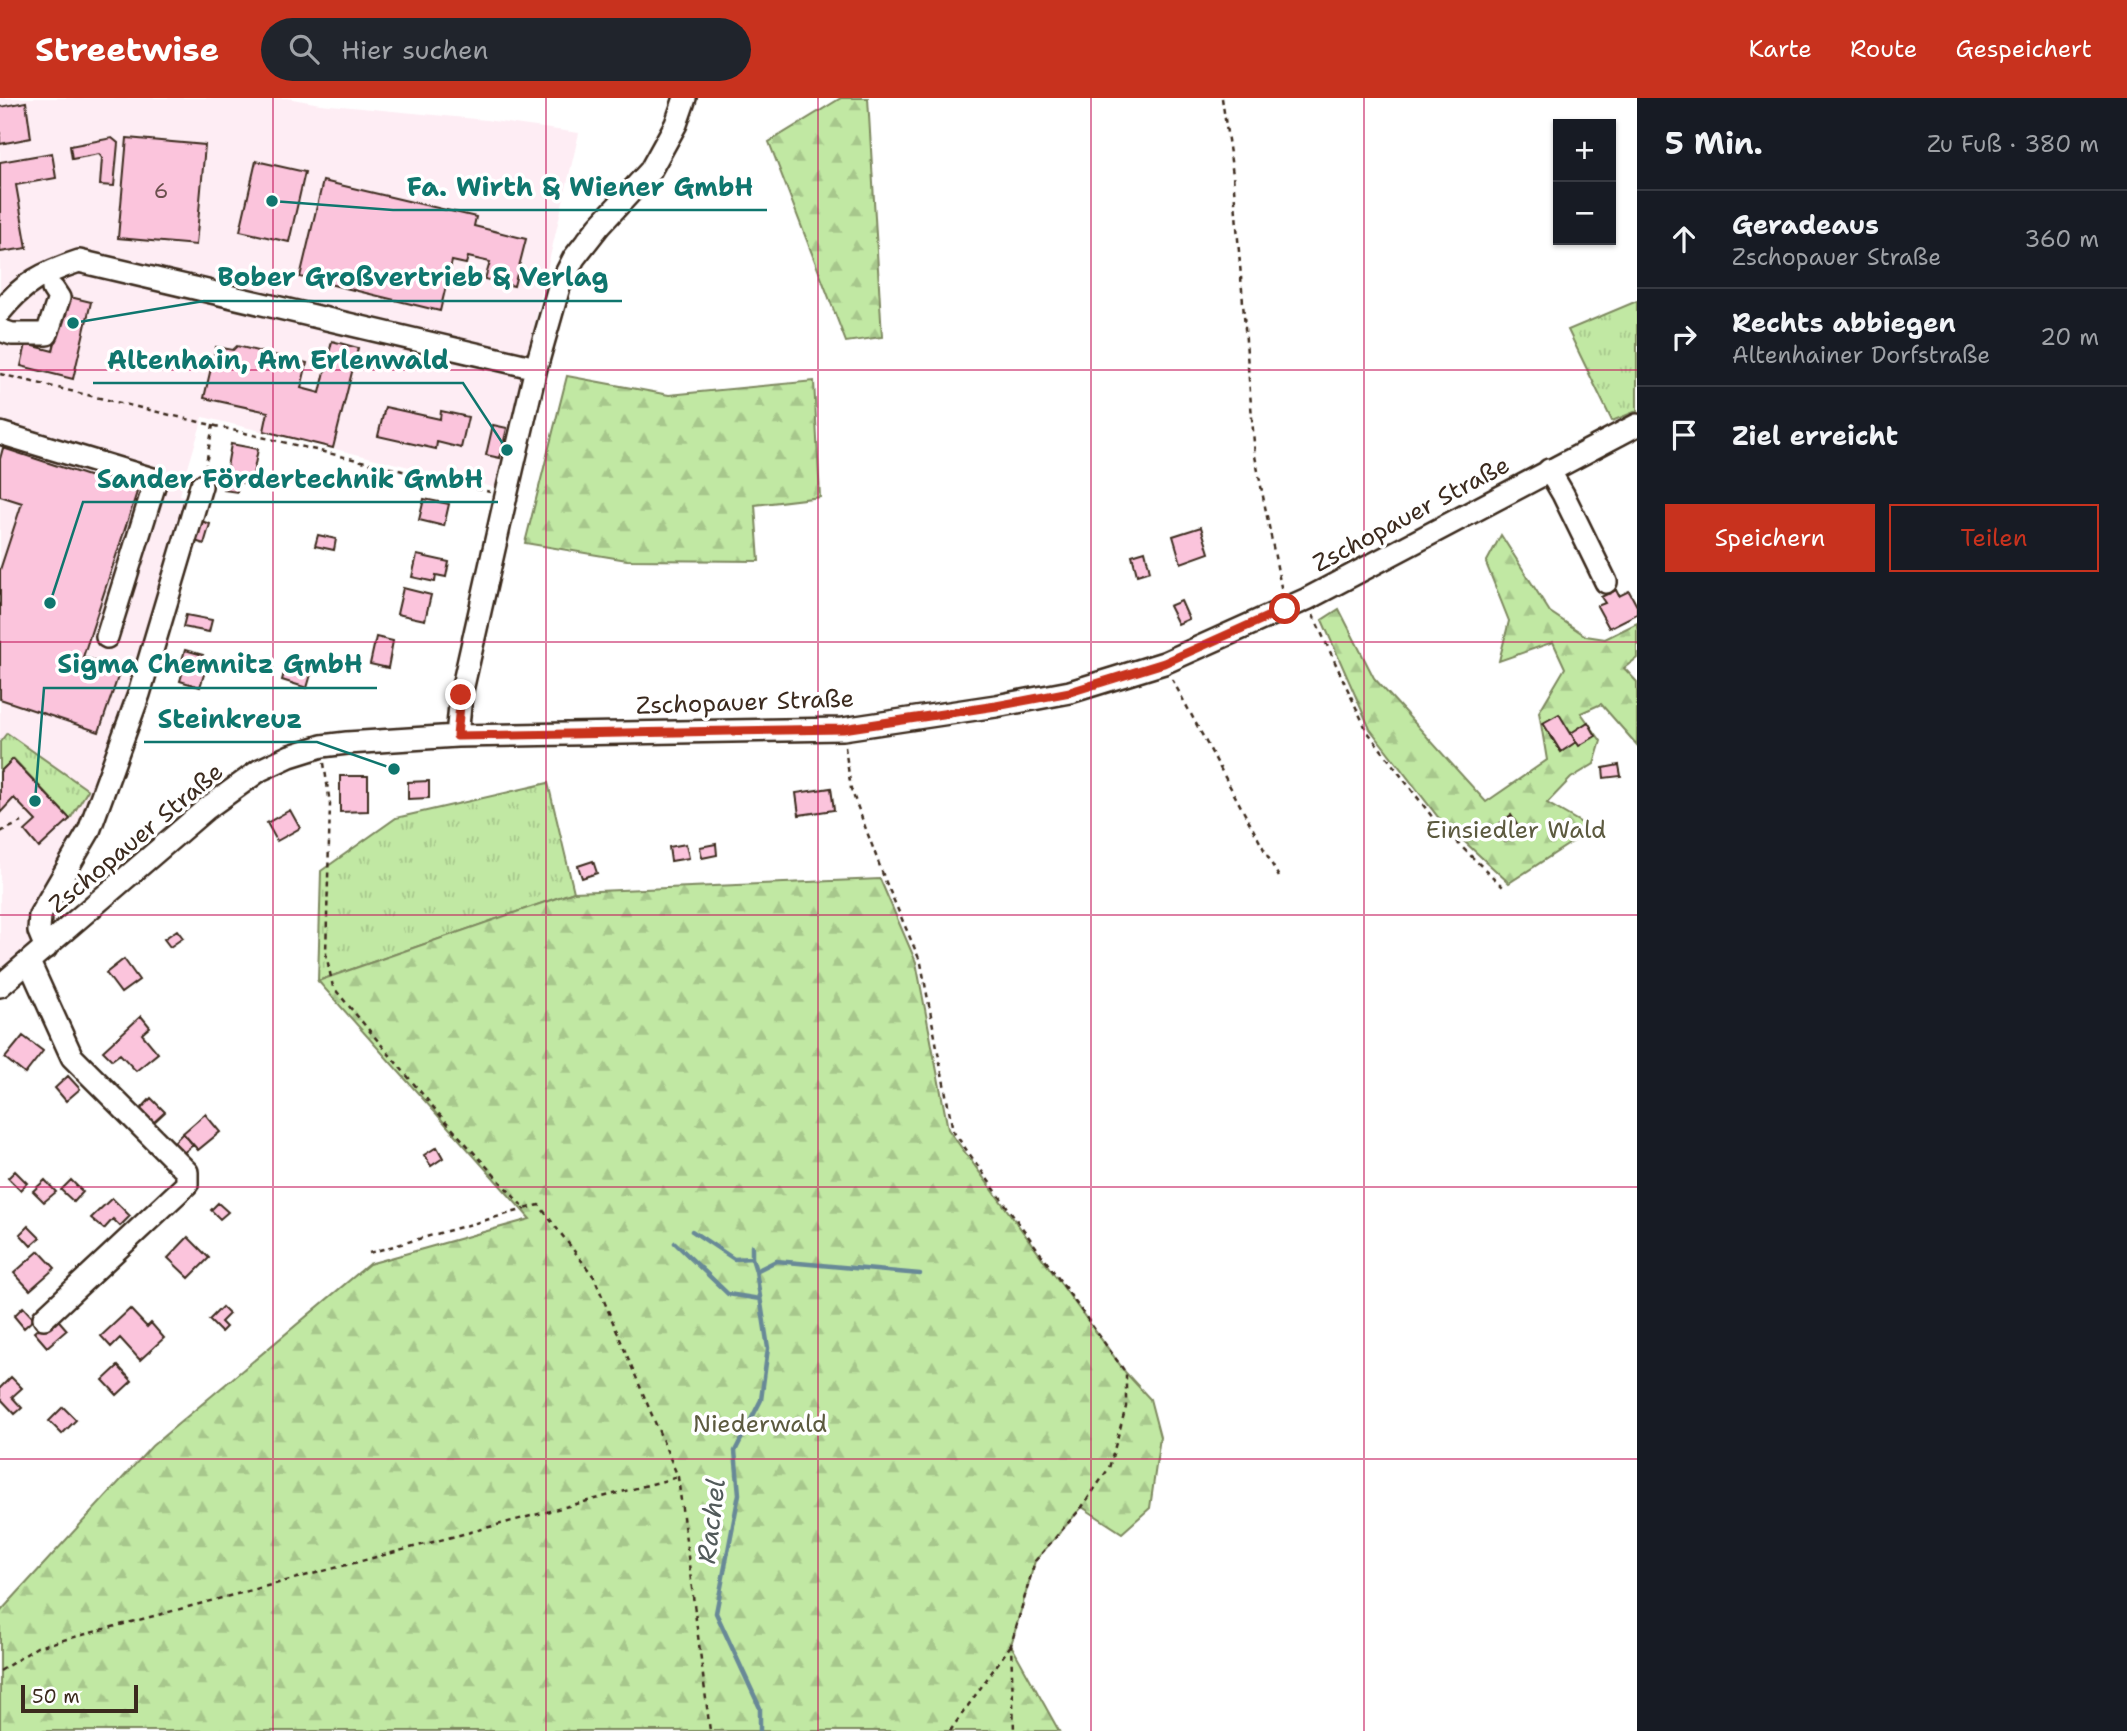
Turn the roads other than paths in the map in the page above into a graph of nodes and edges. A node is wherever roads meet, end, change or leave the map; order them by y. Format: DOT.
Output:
graph roads {
  1 [pos="685,98"];
  2 [pos="53,289"];
  3 [pos="0,312"];
  4 [pos="0,330"];
  5 [pos="536,368"];
  6 [pos="1637,425"];
  7 [pos="0,433"];
  8 [pos="1549,470"];
  9 [pos="201,486"];
  10 [pos="1606,582"];
  11 [pos="107,637"];
  12 [pos="457,736"];
  13 [pos="46,948"];
  14 [pos="29,962"];
  15 [pos="0,986"];
  16 [pos="44,1318"];
  1 -- 5 [label="street"];
  2 -- 4 [label="street"];
  3 -- 5 [label="street"];
  5 -- 12 [label="street"];
  6 -- 8 [label="street, Zschopauer Straße"];
  7 -- 11 [label="street"];
  8 -- 10 [label="street"];
  8 -- 12 [label="street, Zschopauer Straße"];
  9 -- 13 [label="street"];
  12 -- 13 [label="street, Zschopauer Straße"];
  13 -- 14 [label="street, Zschopauer Straße"];
  14 -- 15 [label="street, Zschopauer Straße"];
  14 -- 16 [label="street"];
}
